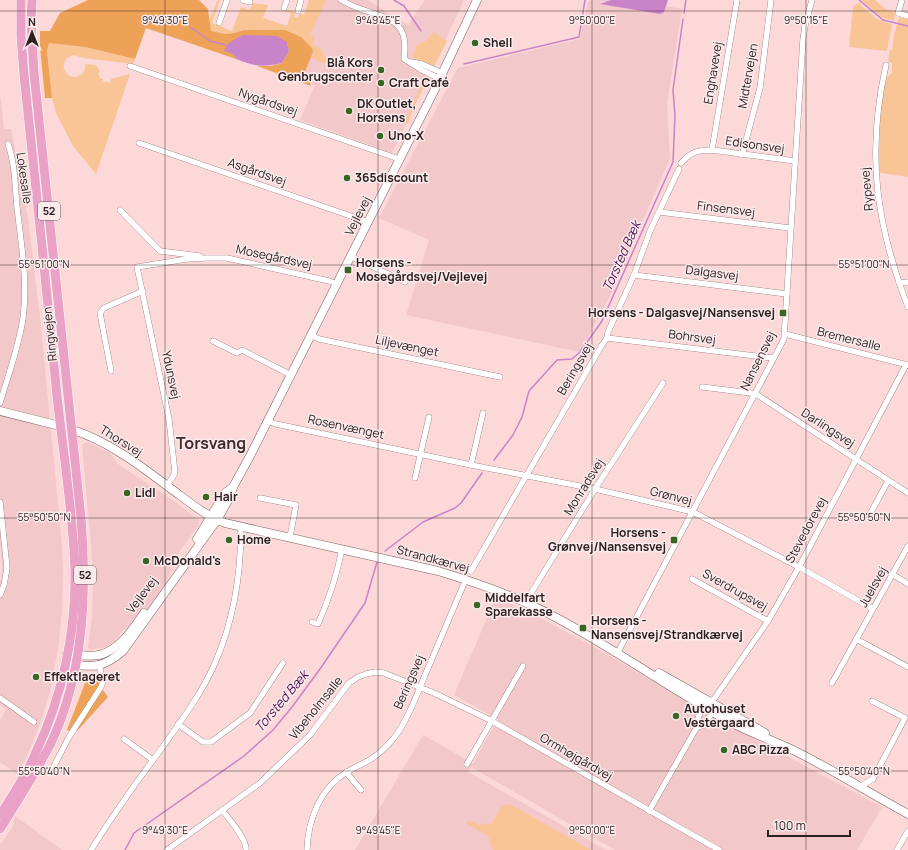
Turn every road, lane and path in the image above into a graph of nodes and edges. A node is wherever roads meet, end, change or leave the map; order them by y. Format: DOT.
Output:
graph roads {
  1 [pos="227,0"];
  2 [pos="243,0"];
  3 [pos="287,0"];
  4 [pos="301,0"];
  5 [pos="341,0"];
  6 [pos="477,0"];
  7 [pos="737,0"];
  8 [pos="771,0"];
  9 [pos="812,0"];
  10 [pos="902,0"];
  11 [pos="32,2"];
  12 [pos="250,2"];
  13 [pos="21,3"];
  14 [pos="284,8"];
  15 [pos="298,11"];
  16 [pos="908,16"];
  17 [pos="219,23"];
  18 [pos="886,65"];
  19 [pos="130,66"];
  20 [pos="441,76"];
  21 [pos="139,143"];
  22 [pos="8,144"];
  23 [pos="712,150"];
  24 [pos="742,155"];
  25 [pos="399,159"];
  26 [pos="795,161"];
  27 [pos="120,210"];
  28 [pos="659,212"];
  29 [pos="368,222"];
  30 [pos="790,228"];
  31 [pos="350,256"];
  32 [pos="206,258"];
  33 [pos="137,267"];
  34 [pos="634,274"];
  35 [pos="405,282"];
  36 [pos="908,282"];
  37 [pos="899,283"];
  38 [pos="337,284"];
  39 [pos="143,291"];
  40 [pos="787,294"];
  41 [pos="908,307"];
  42 [pos="785,334"];
  43 [pos="311,335"];
  44 [pos="607,338"];
  45 [pos="213,341"];
  46 [pos="773,358"];
  47 [pos="907,365"];
  48 [pos="111,371"];
  49 [pos="291,375"];
  50 [pos="500,377"];
  51 [pos="663,383"];
  52 [pos="702,387"];
  53 [pos="755,394"];
  54 [pos="0,404"];
  55 [pos="0,411"];
  56 [pos="483,413"];
  57 [pos="429,417"];
  58 [pos="268,421"];
  59 [pos="60,426"];
  60 [pos="73,430"];
  61 [pos="420,454"];
  62 [pos="856,460"];
  63 [pos="471,465"];
  64 [pos="490,469"];
  65 [pos="525,476"];
  66 [pos="415,478"];
  67 [pos="888,481"];
  68 [pos="167,486"];
  69 [pos="595,489"];
  70 [pos="908,493"];
  71 [pos="260,498"];
  72 [pos="0,502"];
  73 [pos="1,510"];
  74 [pos="693,512"];
  75 [pos="869,516"];
  76 [pos="214,518"];
  77 [pos="241,527"];
  78 [pos="290,537"];
  79 [pos="908,546"];
  80 [pos="342,549"];
  81 [pos="799,567"];
  82 [pos="471,571"];
  83 [pos="892,574"];
  84 [pos="466,579"];
  85 [pos="692,579"];
  86 [pos="908,584"];
  87 [pos="0,595"];
  88 [pos="525,603"];
  89 [pos="873,609"];
  90 [pos="768,621"];
  91 [pos="312,622"];
  92 [pos="856,639"];
  93 [pos="618,652"];
  94 [pos="78,655"];
  95 [pos="66,659"];
  96 [pos="283,663"];
  97 [pos="76,665"];
  98 [pos="99,665"];
  99 [pos="523,666"];
  100 [pos="908,667"];
  101 [pos="832,683"];
  102 [pos="420,688"];
  103 [pos="0,698"];
  104 [pos="872,702"];
  105 [pos="711,705"];
  106 [pos="492,721"];
  107 [pos="34,722"];
  108 [pos="178,724"];
  109 [pos="697,727"];
  110 [pos="124,739"];
  111 [pos="153,760"];
  112 [pos="467,764"];
  113 [pos="54,766"];
  114 [pos="346,772"];
  115 [pos="859,787"];
  116 [pos="361,790"];
  117 [pos="222,810"];
  118 [pos="649,811"];
  119 [pos="908,814"];
  120 [pos="0,815"];
  121 [pos="0,829"];
  122 [pos="908,831"];
  123 [pos="91,850"];
  124 [pos="167,850"];
  125 [pos="246,850"];
  126 [pos="307,850"];
  127 [pos="719,850"];
  128 [pos="896,850"];
  1 -- 17 [label="street"];
  2 -- 12 [label="street"];
  3 -- 14 [label="street"];
  4 -- 15 [label="street"];
  5 -- 20 [label="street"];
  6 -- 20 [label="street, Vejlevej"];
  7 -- 23 [label="street, Enghavevej"];
  8 -- 24 [label="street, Midtervejen"];
  9 -- 26 [label="street, Nansensvej"];
  10 -- 16 [label="street"];
  11 -- 60 [label="main road, Ringvejen / 52"];
  13 -- 59 [label="main road, Ringvejen / 52"];
  18 -- 37 [label="street, Rypevej"];
  19 -- 25 [label="street, Nygårdsvej"];
  20 -- 25 [label="street, Vejlevej"];
  21 -- 29 [label="street, Asgårdsvej"];
  22 -- 54 [label="street, Lokesalle"];
  23 -- 24 [label="street, Edisonsvej"];
  23 -- 28 [label="street, Beringsvej"];
  24 -- 26 [label="street, Edisonsvej"];
  25 -- 29 [label="street, Vejlevej"];
  26 -- 30 [label="street, Nansensvej"];
  27 -- 32 [label="street, Mosegårdsvej"];
  28 -- 30 [label="street, Finsensvej"];
  28 -- 34 [label="street, Beringsvej"];
  29 -- 31 [label="street, Vejlevej"];
  30 -- 40 [label="street, Nansensvej"];
  31 -- 35 [label="street"];
  31 -- 38 [label="street, Vejlevej"];
  32 -- 33 [label="street, Mosegårdsvej"];
  32 -- 38 [label="street, Mosegårdsvej"];
  33 -- 39 [label="street, Ydunsvej"];
  34 -- 40 [label="street, Dalgasvej"];
  34 -- 44 [label="street, Beringsvej"];
  36 -- 37 [label="street"];
  37 -- 41 [label="street, Rypevej"];
  38 -- 43 [label="street, Vejlevej"];
  39 -- 48 [label="street"];
  39 -- 68 [label="street, Ydunsvej"];
  40 -- 42 [label="street, Nansensvej"];
  42 -- 46 [label="street, Nansensvej"];
  42 -- 47 [label="street, Bremersalle"];
  43 -- 49 [label="street, Vejlevej"];
  43 -- 50 [label="street, Liljevænget"];
  44 -- 46 [label="street, Bohrsvej"];
  44 -- 65 [label="street, Beringsvej"];
  45 -- 49 [label="street"];
  46 -- 53 [label="street, Nansensvej"];
  47 -- 62 [label="street, Stevedorevej"];
  49 -- 58 [label="street, Vejlevej"];
  51 -- 69 [label="street, Monradsvej"];
  52 -- 53 [label="street"];
  53 -- 62 [label="street, Darlingsvej"];
  53 -- 74 [label="street, Nansensvej"];
  55 -- 59 [label="street, Thorsvej"];
  56 -- 63 [label="street"];
  57 -- 61 [label="street"];
  58 -- 61 [label="street, Rosenvænget"];
  58 -- 76 [label="street, Vejlevej"];
  59 -- 60 [label="main road, Thorsvej"];
  59 -- 95 [label="main road, Ringvejen / 52"];
  60 -- 68 [label="street, Thorsvej"];
  60 -- 94 [label="main road, Ringvejen / 52"];
  61 -- 63 [label="street, Rosenvænget"];
  61 -- 66 [label="street"];
  62 -- 67 [label="street, Darlingsvej"];
  62 -- 81 [label="street, Stevedorevej"];
  63 -- 64 [label="street, Rosenvænget"];
  64 -- 65 [label="street, Grønvej"];
  65 -- 69 [label="street, Grønvej"];
  65 -- 82 [label="street, Beringsvej"];
  67 -- 70 [label="street, Darlingsvej"];
  67 -- 75 [label="street"];
  68 -- 76 [label="street, Thorsvej"];
  69 -- 74 [label="street, Grønvej"];
  69 -- 88 [label="street, Monradsvej"];
  71 -- 78 [label="street"];
  72 -- 73 [label="street"];
  73 -- 87 [label="street"];
  74 -- 81 [label="street, Grønvej"];
  74 -- 93 [label="street, Nansensvej"];
  76 -- 77 [label="street, Strandkærvej"];
  76 -- 94 [label="street, Vejlevej"];
  76 -- 98 [label="street, Vejlevej"];
  77 -- 78 [label="street, Strandkærvej"];
  77 -- 108 [label="street"];
  78 -- 80 [label="street, Strandkærvej"];
  79 -- 83 [label="street, Juelsvej"];
  80 -- 84 [label="street, Strandkærvej"];
  80 -- 91 [label="street"];
  81 -- 89 [label="street, Grønvej"];
  81 -- 90 [label="street, Stevedorevej"];
  83 -- 86 [label="street"];
  83 -- 89 [label="street, Juelsvej"];
  84 -- 88 [label="street, Strandkærvej"];
  84 -- 102 [label="street, Beringsvej"];
  85 -- 90 [label="street, Sverdrupsvej"];
  88 -- 93 [label="street, Strandkærvej"];
  89 -- 92 [label="street, Juelsvej"];
  90 -- 105 [label="street, Stevedorevej"];
  92 -- 100 [label="street"];
  92 -- 101 [label="street, Juelsvej"];
  93 -- 105 [label="street, Strandkærvej"];
  94 -- 95 [label="street, Vejlevej"];
  94 -- 97 [label="main road, Ringvejen / 52"];
  95 -- 97 [label="street, Vejlevej"];
  95 -- 120 [label="main road, 52"];
  96 -- 108 [label="street"];
  97 -- 98 [label="street, Vejlevej"];
  97 -- 121 [label="main road, 52"];
  98 -- 113 [label="street"];
  99 -- 106 [label="street"];
  102 -- 106 [label="street, Ormhøjgårdvej"];
  102 -- 114 [label="street, Beringsvej"];
  102 -- 117 [label="street, Vibeholmsalle"];
  103 -- 107 [label="street"];
  104 -- 115 [label="street"];
  105 -- 109 [label="street"];
  105 -- 109 [label="street"];
  105 -- 115 [label="street, Strandkærvej"];
  106 -- 112 [label="street"];
  106 -- 118 [label="street, Ormhøjgårdvej"];
  108 -- 111 [label="street"];
  109 -- 118 [label="street"];
  110 -- 111 [label="street"];
  111 -- 123 [label="street"];
  114 -- 116 [label="street"];
  114 -- 126 [label="street, Beringsvej"];
  115 -- 119 [label="street, Strandkærvej"];
  117 -- 124 [label="street, Vibeholmsalle"];
  117 -- 125 [label="street"];
  118 -- 127 [label="street, Ormhøjgårdvej"];
  122 -- 128 [label="street"];
}
